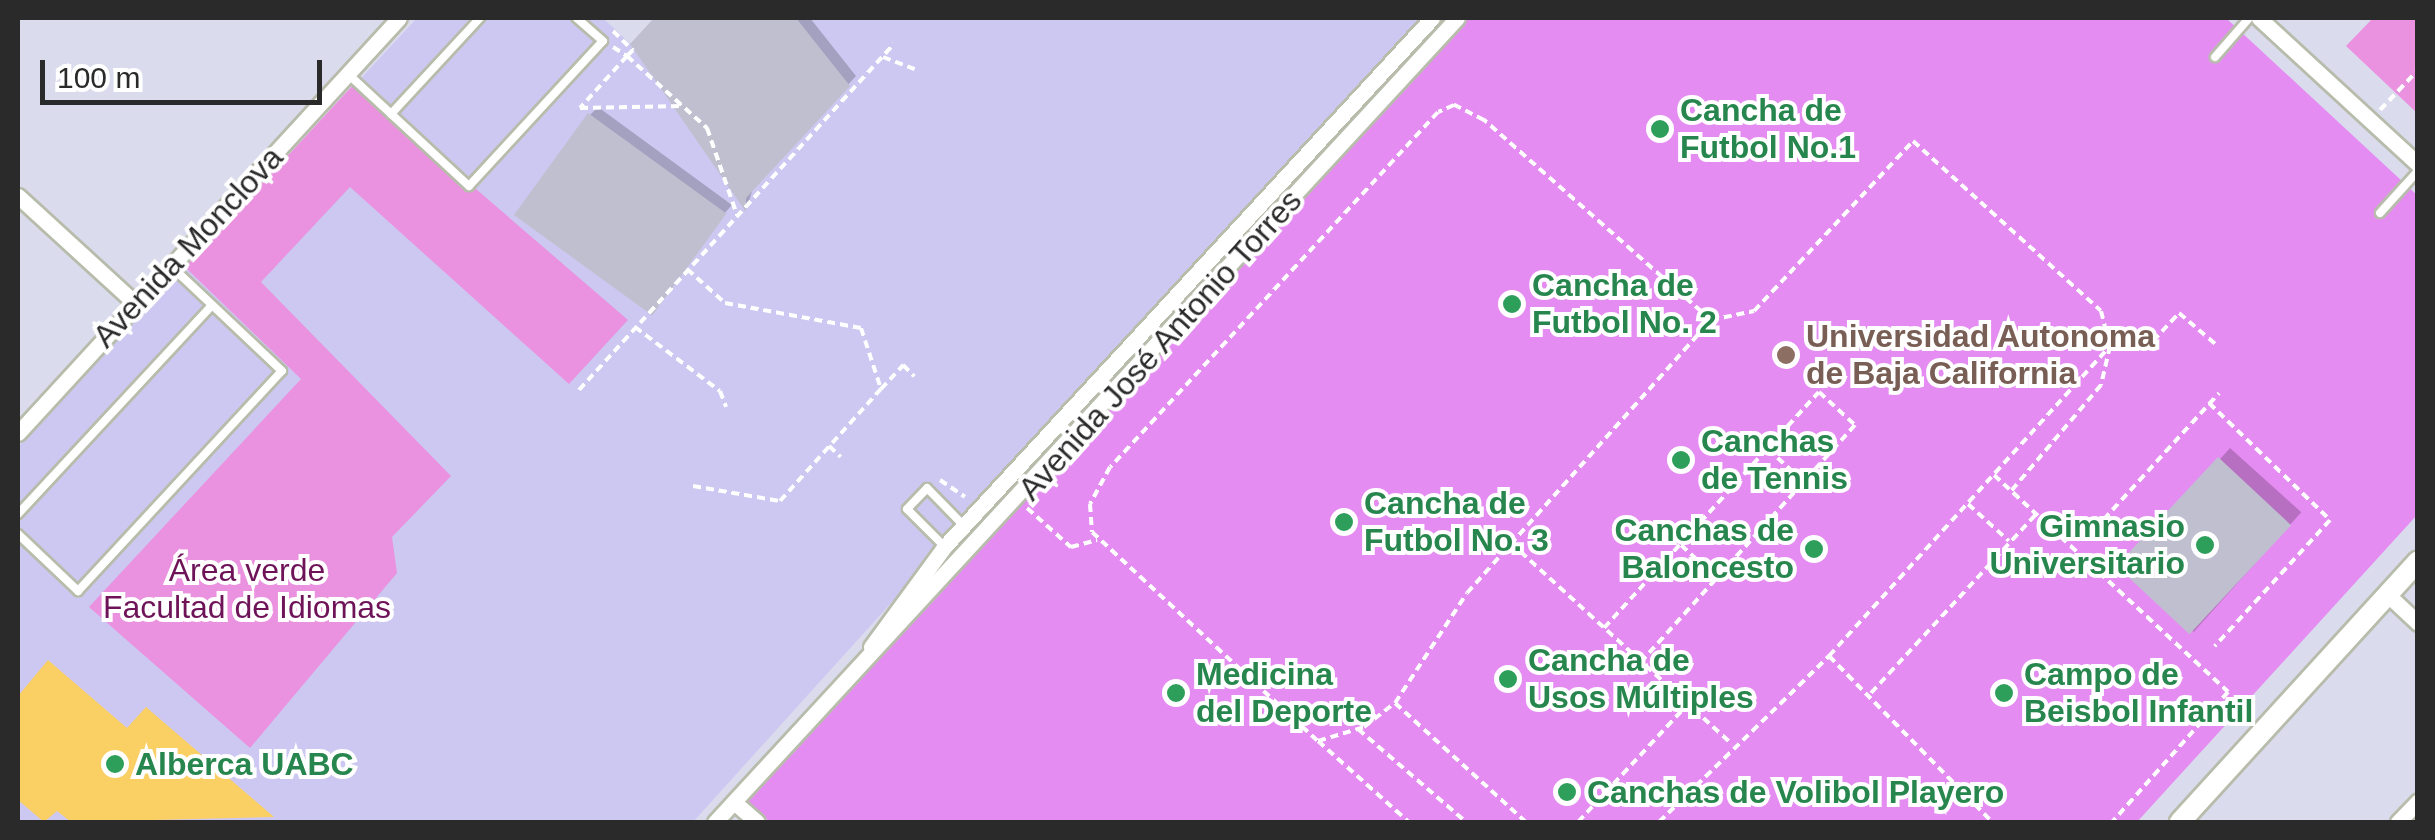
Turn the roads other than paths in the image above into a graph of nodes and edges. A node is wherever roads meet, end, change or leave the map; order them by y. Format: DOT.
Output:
graph roads {
  1 [pos="399,18"];
  2 [pos="480,18"];
  3 [pos="578,18"];
  4 [pos="1432,18"];
  5 [pos="1457,18"];
  6 [pos="2249,18"];
  7 [pos="2259,18"];
  8 [pos="2214,57"];
  9 [pos="348,74"];
  10 [pos="390,114"];
  11 [pos="2418,168"];
  12 [pos="1288,171"];
  13 [pos="1306,184"];
  14 [pos="18,196"];
  15 [pos="2380,213"];
  16 [pos="171,266"];
  17 [pos="136,304"];
  18 [pos="212,305"];
  19 [pos="1140,332"];
  20 [pos="1158,345"];
  21 [pos="21,422"];
  22 [pos="18,514"];
  23 [pos="964,526"];
  24 [pos="18,534"];
  25 [pos="980,542"];
  26 [pos="944,546"];
  27 [pos="2418,561"];
  28 [pos="960,562"];
  29 [pos="2388,595"];
  30 [pos="2418,623"];
  31 [pos="860,669"];
  32 [pos="2418,801"];
  33 [pos="734,802"];
  34 [pos="715,822"];
  35 [pos="757,822"];
  36 [pos="2180,822"];
  37 [pos="2398,822"];
  1 -- 9 [label="street, Avenida Monclova"];
  2 -- 10 [label="lane"];
  3 -- 10 [label="lane"];
  4 -- 12 [label="street, Avenida José Antonio Torres"];
  5 -- 13 [label="street, Avenida José Antonio Torres"];
  6 -- 8 [label="lane"];
  7 -- 11 [label="street"];
  9 -- 10 [label="lane"];
  9 -- 16 [label="street, Avenida Monclova"];
  11 -- 15 [label="lane"];
  12 -- 13 [label="street"];
  12 -- 19 [label="street, Avenida José Antonio Torres"];
  13 -- 20 [label="street, Avenida José Antonio Torres"];
  14 -- 17 [label="street"];
  16 -- 17 [label="street, Avenida Monclova"];
  16 -- 18 [label="lane"];
  17 -- 21 [label="street, Avenida Monclova"];
  18 -- 22 [label="lane"];
  18 -- 24 [label="lane"];
  19 -- 20 [label="street"];
  19 -- 23 [label="street, Avenida José Antonio Torres"];
  20 -- 25 [label="street, Avenida José Antonio Torres"];
  23 -- 25 [label="lane"];
  23 -- 26 [label="street, Avenida José Antonio Torres"];
  23 -- 26 [label="lane"];
  25 -- 28 [label="street, Avenida José Antonio Torres"];
  26 -- 28 [label="lane"];
  26 -- 31 [label="street, Avenida José Antonio Torres"];
  27 -- 29 [label="street"];
  28 -- 31 [label="street, Avenida José Antonio Torres"];
  29 -- 30 [label="street"];
  29 -- 36 [label="street"];
  31 -- 33 [label="street, Avenida José Antonio Torres"];
  32 -- 37 [label="street"];
  33 -- 34 [label="street, Avenida José Antonio Torres"];
  33 -- 35 [label="street"];
}
